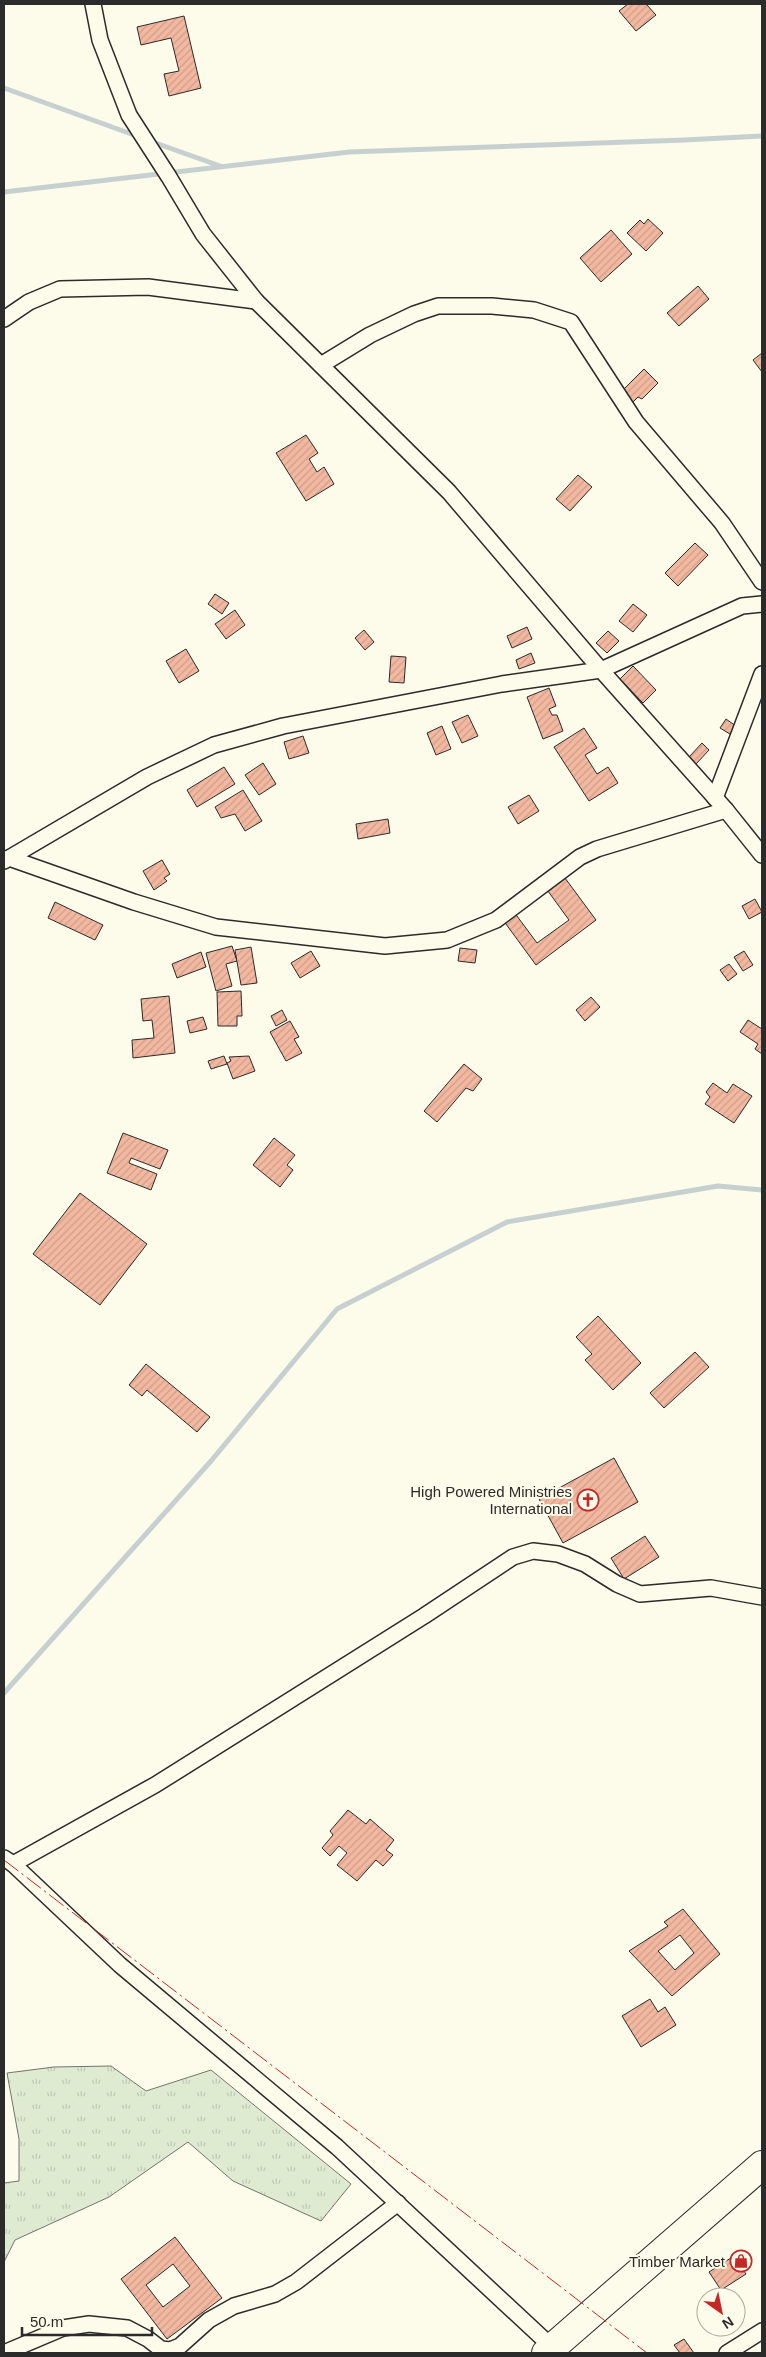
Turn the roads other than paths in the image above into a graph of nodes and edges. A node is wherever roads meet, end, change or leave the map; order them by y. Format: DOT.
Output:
graph roads {
  1 [pos="93,4"];
  2 [pos="256,301"];
  3 [pos="4,320"];
  4 [pos="321,366"];
  5 [pos="762,582"];
  6 [pos="762,604"];
  7 [pos="601,670"];
  8 [pos="762,674"];
  9 [pos="715,798"];
  10 [pos="726,810"];
  11 [pos="762,855"];
  12 [pos="6,859"];
  13 [pos="762,1597"];
  14 [pos="8,1861"];
  15 [pos="762,2165"];
  16 [pos="398,2203"];
  17 [pos="762,2331"];
  18 [pos="549,2350"];
  19 [pos="4,2353"];
  20 [pos="727,2353"];
  1 -- 2 [label="street"];
  2 -- 3 [label="street"];
  2 -- 4 [label="street"];
  4 -- 5 [label="street"];
  4 -- 7 [label="street"];
  6 -- 7 [label="street"];
  7 -- 9 [label="street"];
  7 -- 12 [label="street"];
  8 -- 9 [label="street"];
  9 -- 10 [label="street"];
  10 -- 11 [label="street"];
  10 -- 12 [label="street"];
  13 -- 14 [label="street"];
  14 -- 16 [label="street"];
  15 -- 18 [label="highway"];
  16 -- 18 [label="street"];
  16 -- 19 [label="street"];
  17 -- 20 [label="street"];
}
